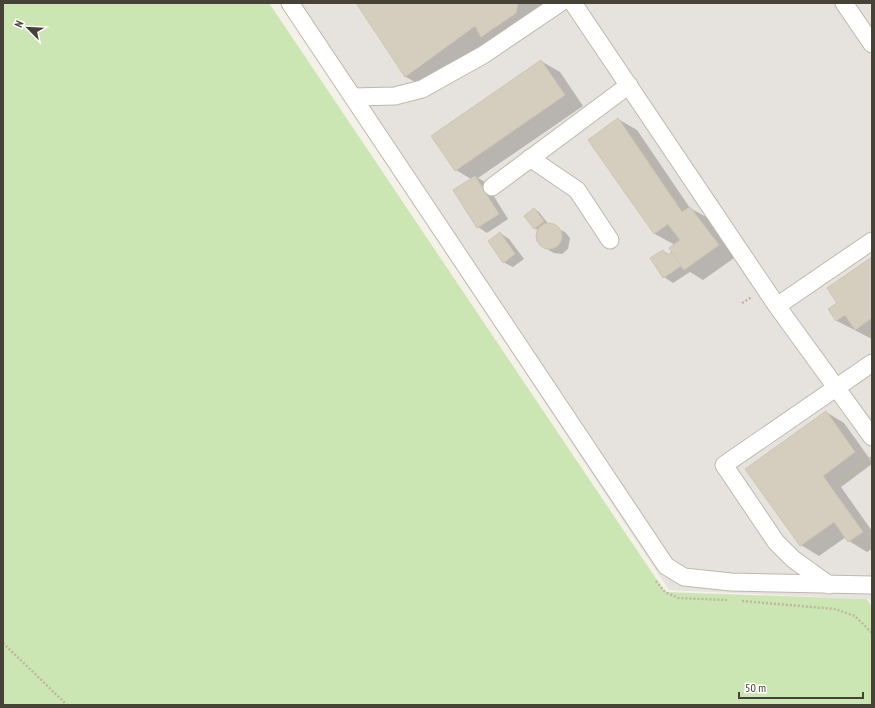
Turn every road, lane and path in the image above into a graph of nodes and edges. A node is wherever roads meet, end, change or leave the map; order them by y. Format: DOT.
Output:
graph roads {
  1 [pos="290,3"];
  2 [pos="560,3"];
  3 [pos="573,3"];
  4 [pos="848,4"];
  5 [pos="872,44"];
  6 [pos="629,85"];
  7 [pos="353,97"];
  8 [pos="530,158"];
  9 [pos="492,186"];
  10 [pos="610,240"];
  11 [pos="872,241"];
  12 [pos="778,306"];
  13 [pos="872,363"];
  14 [pos="836,388"];
  15 [pos="872,437"];
  16 [pos="872,457"];
  17 [pos="832,488"];
  18 [pos="829,585"];
  19 [pos="872,585"];
  20 [pos="3,643"];
  21 [pos="67,705"];
  1 -- 7 [label="street"];
  2 -- 7 [label="street"];
  3 -- 6 [label="street"];
  4 -- 5 [label="street"];
  6 -- 8 [label="street"];
  6 -- 12 [label="street"];
  7 -- 18 [label="street"];
  8 -- 9 [label="street"];
  8 -- 10 [label="street"];
  11 -- 12 [label="street"];
  12 -- 14 [label="street"];
  13 -- 14 [label="street"];
  14 -- 15 [label="street"];
  14 -- 18 [label="street"];
  16 -- 17 [label="path"];
  18 -- 19 [label="street"];
  20 -- 21 [label="path"];
}
